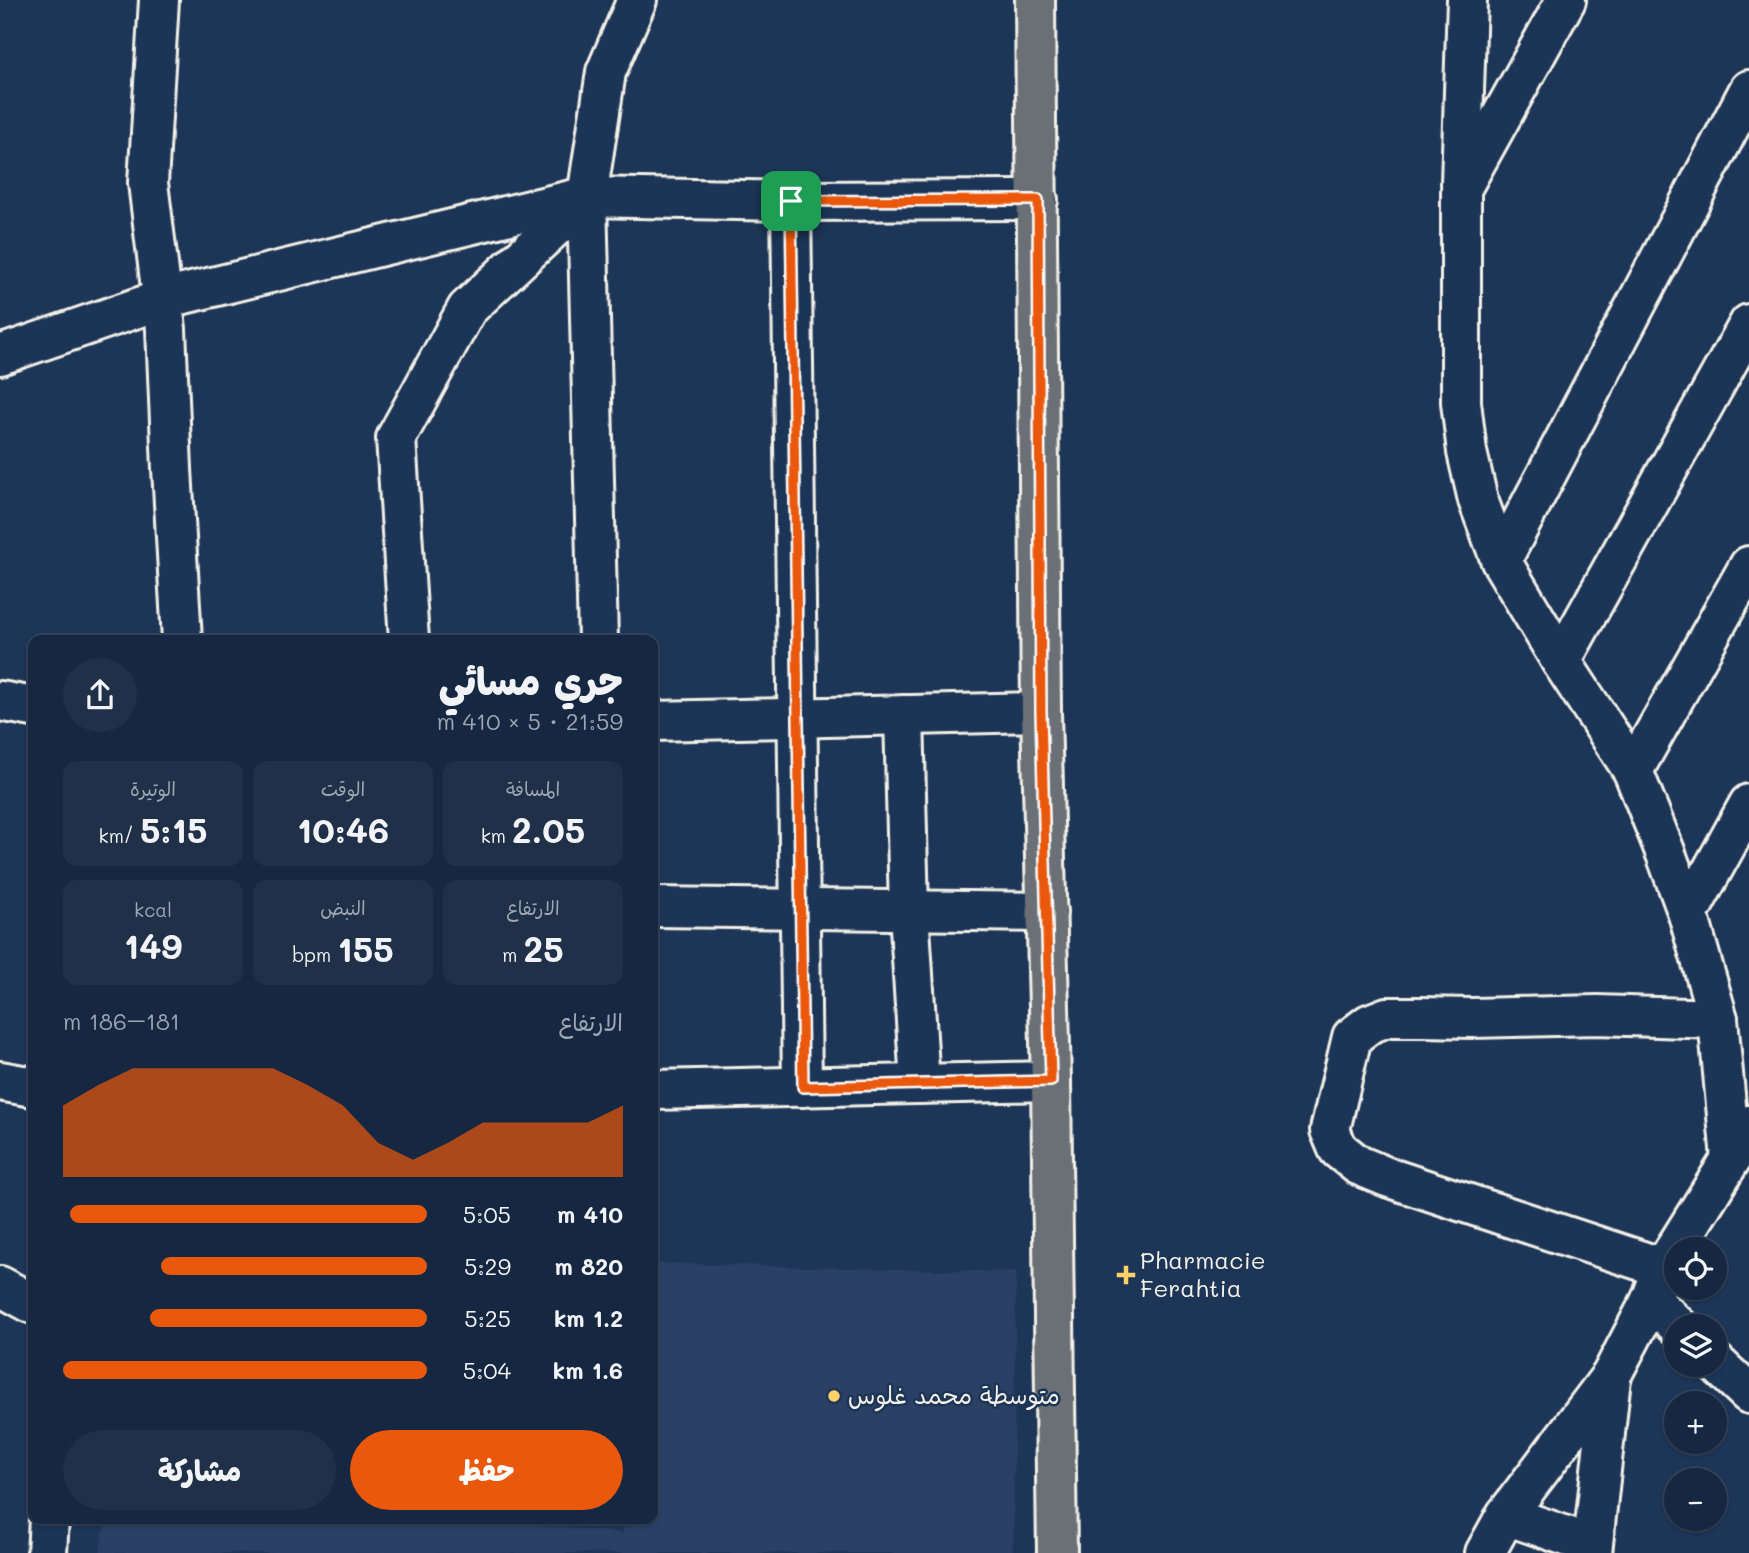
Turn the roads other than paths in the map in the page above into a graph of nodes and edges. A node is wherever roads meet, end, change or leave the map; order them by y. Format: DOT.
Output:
graph roads {
  1 [pos="159,0"];
  2 [pos="636,0"];
  3 [pos="1035,0"];
  4 [pos="1467,0"];
  5 [pos="1566,0"];
  6 [pos="1749,90"];
  7 [pos="1461,188"];
  8 [pos="587,197"];
  9 [pos="1038,200"];
  10 [pos="791,201"];
  11 [pos="163,299"];
  12 [pos="1749,324"];
  13 [pos="0,355"];
  14 [pos="1501,561"];
  15 [pos="1749,566"];
  16 [pos="183,635"];
  17 [pos="409,635"];
  18 [pos="598,635"];
  19 [pos="1561,661"];
  20 [pos="0,701"];
  21 [pos="28,705"];
  22 [pos="1041,712"];
  23 [pos="904,715"];
  24 [pos="798,718"];
  25 [pos="658,721"];
  26 [pos="1633,771"];
  27 [pos="1749,804"];
  28 [pos="658,907"];
  29 [pos="800,909"];
  30 [pos="909,911"];
  31 [pos="1047,912"];
  32 [pos="1688,914"];
  33 [pos="1718,1019"];
  34 [pos="1051,1081"];
  35 [pos="0,1082"];
  36 [pos="920,1084"];
  37 [pos="28,1086"];
  38 [pos="803,1087"];
  39 [pos="658,1090"];
  40 [pos="1749,1125"];
  41 [pos="1731,1159"];
  42 [pos="1657,1284"];
  43 [pos="0,1286"];
  44 [pos="28,1301"];
  45 [pos="1672,1314"];
  46 [pos="1727,1373"];
  47 [pos="1611,1376"];
  48 [pos="1749,1394"];
  49 [pos="1506,1515"];
  50 [pos="48,1524"];
  51 [pos="1592,1549"];
  52 [pos="47,1553"];
  53 [pos="1057,1553"];
  54 [pos="1485,1553"];
  1 -- 11 [label="street"];
  2 -- 8 [label="street"];
  3 -- 9 [label="main road"];
  4 -- 7 [label="street"];
  5 -- 7 [label="street"];
  6 -- 14 [label="street"];
  7 -- 14 [label="street"];
  8 -- 10 [label="street"];
  8 -- 11 [label="street"];
  8 -- 17 [label="street"];
  8 -- 18 [label="street"];
  9 -- 10 [label="street"];
  9 -- 22 [label="main road"];
  10 -- 24 [label="street"];
  11 -- 13 [label="street"];
  11 -- 16 [label="street"];
  12 -- 19 [label="street"];
  14 -- 19 [label="street"];
  15 -- 26 [label="street"];
  19 -- 26 [label="street"];
  20 -- 21 [label="street"];
  22 -- 23 [label="street"];
  22 -- 31 [label="main road"];
  23 -- 24 [label="street"];
  23 -- 30 [label="street"];
  24 -- 25 [label="street"];
  24 -- 29 [label="street"];
  26 -- 32 [label="street"];
  27 -- 32 [label="street"];
  28 -- 29 [label="street"];
  29 -- 30 [label="street"];
  29 -- 38 [label="street"];
  30 -- 31 [label="street"];
  30 -- 36 [label="street"];
  31 -- 34 [label="main road"];
  32 -- 33 [label="street"];
  33 -- 41 [label="street"];
  33 -- 42 [label="street"];
  34 -- 36 [label="street"];
  34 -- 53 [label="main road"];
  35 -- 37 [label="street"];
  36 -- 38 [label="street"];
  38 -- 39 [label="street"];
  40 -- 41 [label="street"];
  41 -- 42 [label="street"];
  42 -- 45 [label="street"];
  42 -- 47 [label="street"];
  43 -- 44 [label="street"];
  46 -- 48 [label="street"];
  47 -- 49 [label="street"];
  47 -- 51 [label="street"];
  49 -- 51 [label="street"];
  49 -- 54 [label="street"];
  50 -- 52 [label="street"];
}
